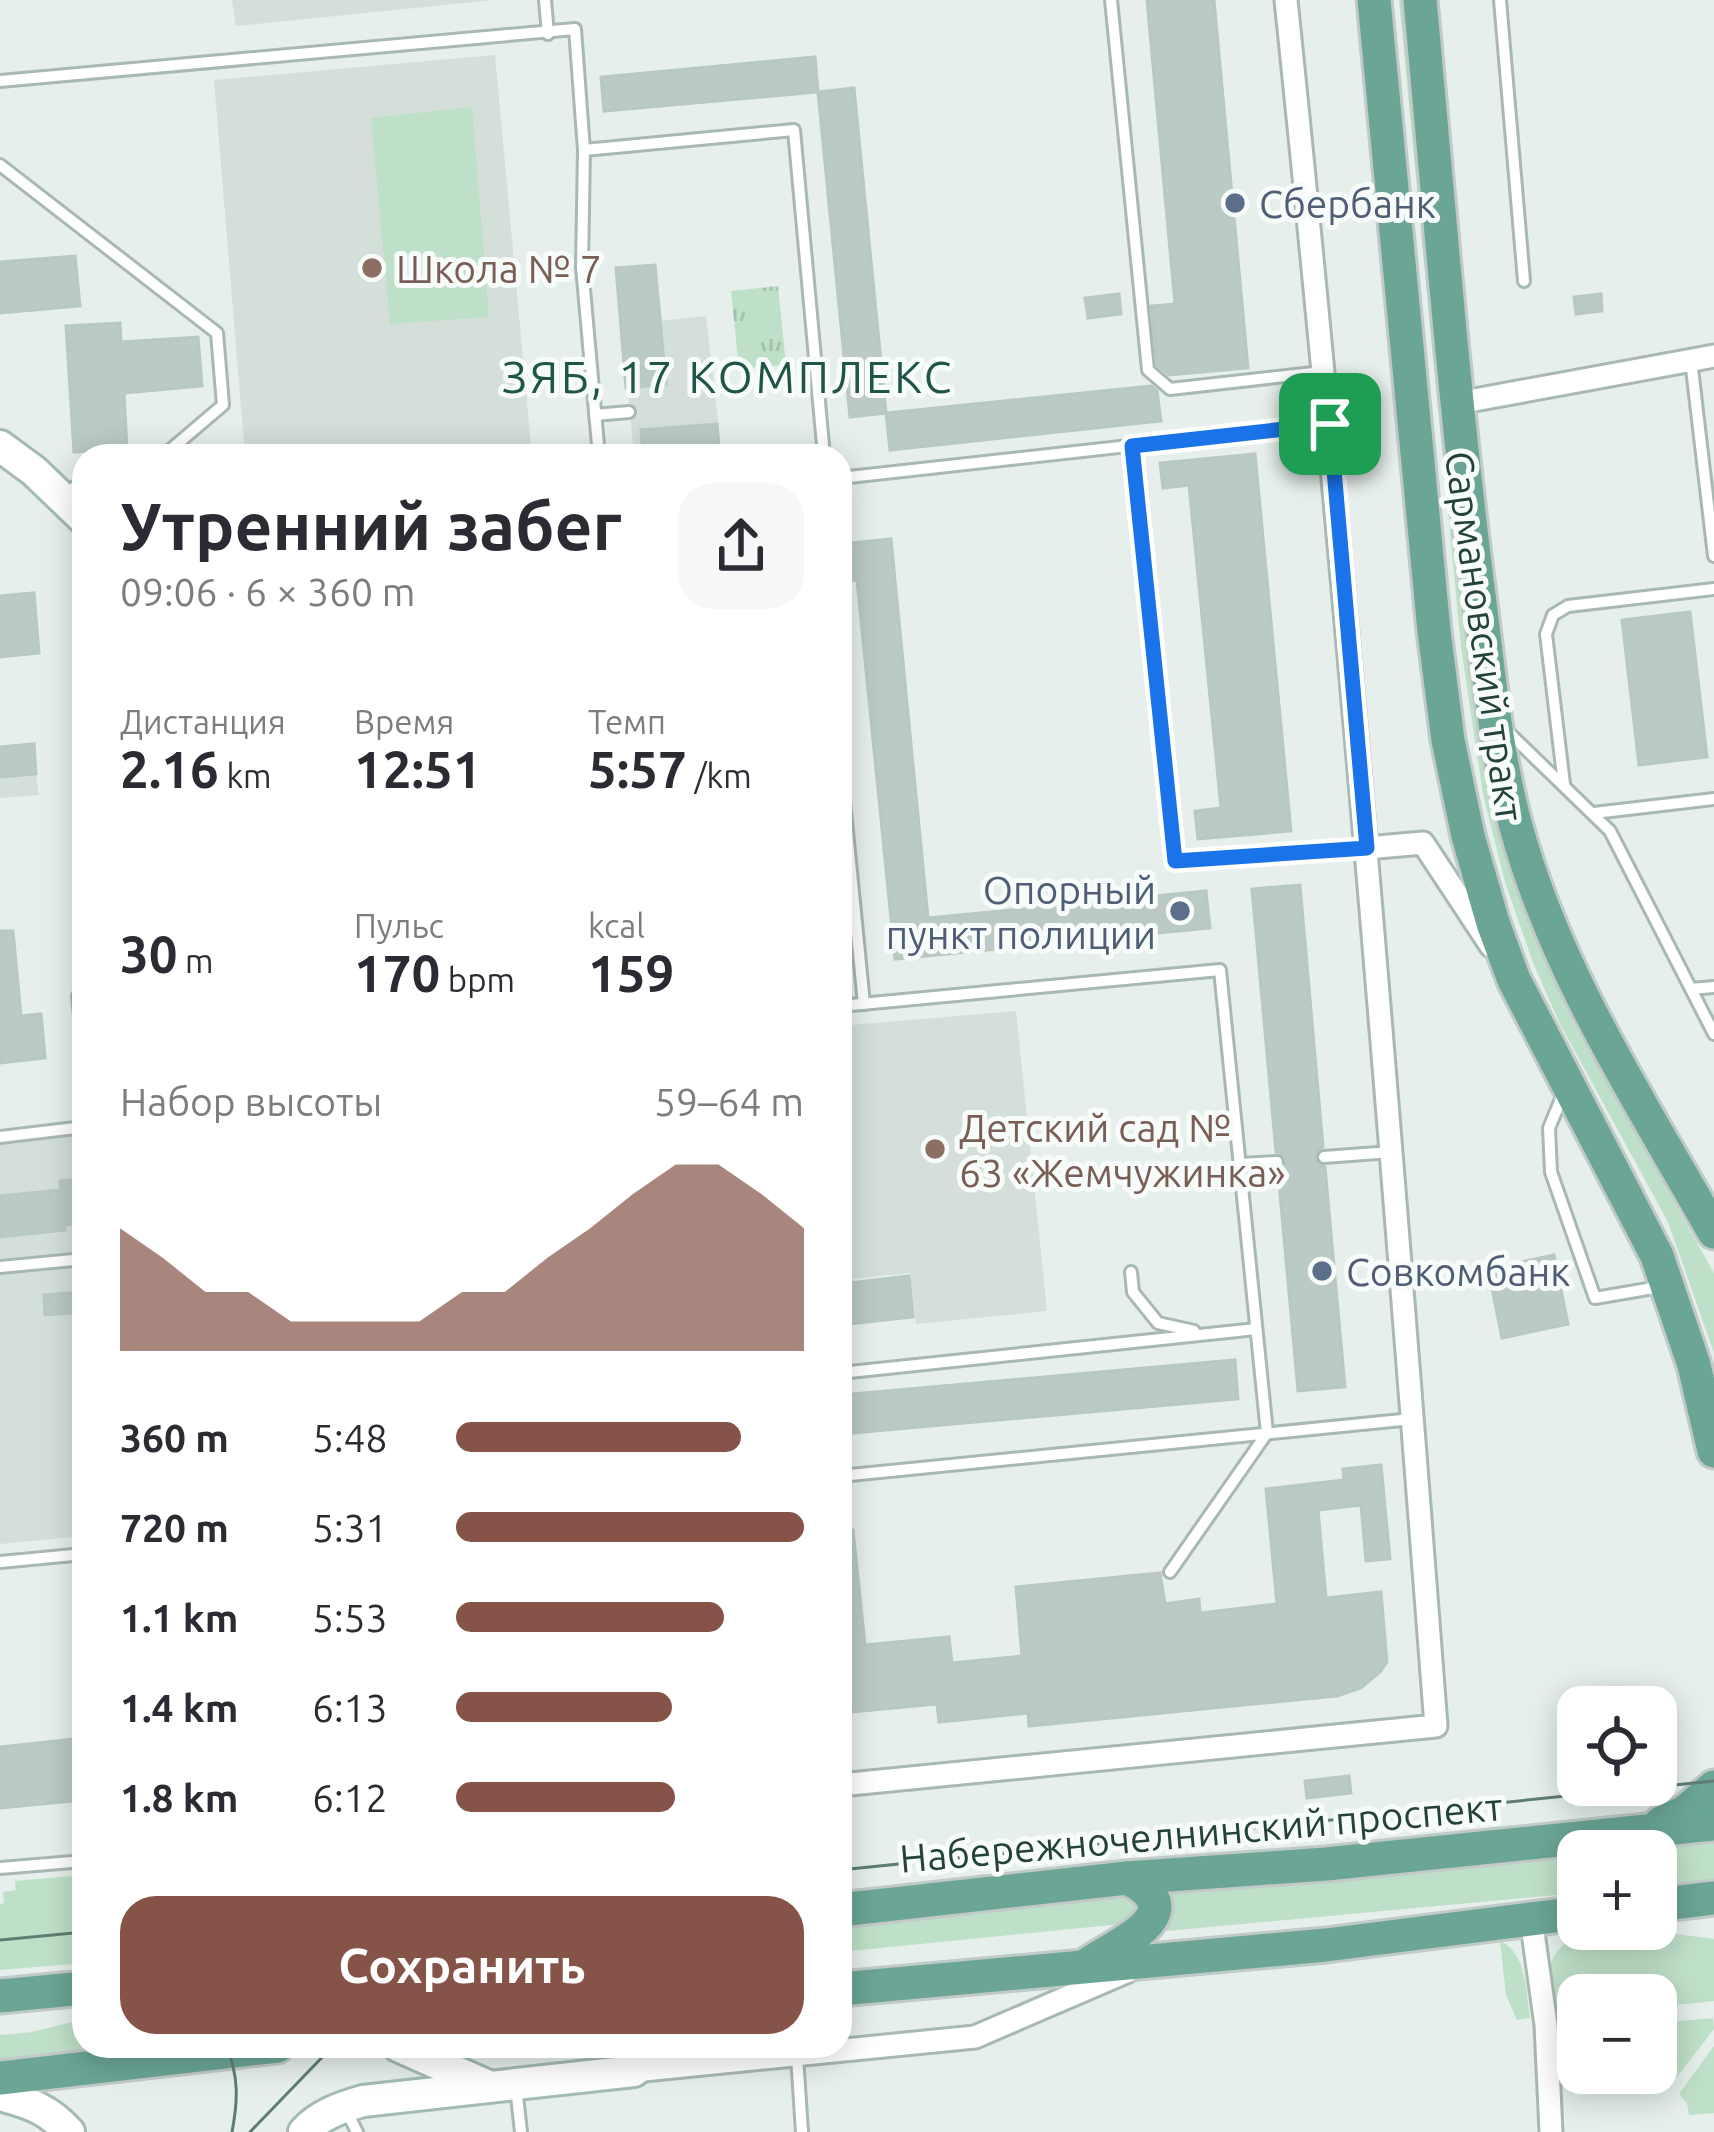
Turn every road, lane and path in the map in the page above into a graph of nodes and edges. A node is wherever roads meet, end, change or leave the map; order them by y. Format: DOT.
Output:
graph roads {
  1 [pos="544,0"];
  2 [pos="1111,0"];
  3 [pos="1286,0"];
  4 [pos="1374,0"];
  5 [pos="1420,0"];
  6 [pos="1500,0"];
  7 [pos="548,34"];
  8 [pos="0,81"];
  9 [pos="584,150"];
  10 [pos="0,165"];
  11 [pos="1524,281"];
  12 [pos="1702,358"];
  13 [pos="1325,371"];
  14 [pos="1458,403"];
  15 [pos="629,412"];
  16 [pos="595,415"];
  17 [pos="1330,424"];
  18 [pos="177,444"];
  19 [pos="598,444"];
  20 [pos="823,444"];
  21 [pos="0,446"];
  22 [pos="1132,446"];
  23 [pos="852,477"];
  24 [pos="72,495"];
  25 [pos="1714,556"];
  26 [pos="1714,590"];
  27 [pos="1495,720"];
  28 [pos="1564,784"];
  29 [pos="1714,799"];
  30 [pos="1594,813"];
  31 [pos="1367,848"];
  32 [pos="852,882"];
  33 [pos="1514,980"];
  34 [pos="1714,987"];
  35 [pos="1691,989"];
  36 [pos="864,1004"];
  37 [pos="852,1005"];
  38 [pos="1714,1034"];
  39 [pos="1569,1082"];
  40 [pos="72,1128"];
  41 [pos="0,1137"];
  42 [pos="1391,1152"];
  43 [pos="1324,1157"];
  44 [pos="1277,1162"];
  45 [pos="1240,1164"];
  46 [pos="1714,1232"];
  47 [pos="72,1260"];
  48 [pos="0,1268"];
  49 [pos="1131,1272"];
  50 [pos="1668,1285"];
  51 [pos="1256,1329"];
  52 [pos="1209,1334"];
  53 [pos="852,1372"];
  54 [pos="1704,1374"];
  55 [pos="1412,1418"];
  56 [pos="1267,1433"];
  57 [pos="1714,1451"];
  58 [pos="852,1475"];
  59 [pos="72,1555"];
  60 [pos="0,1562"];
  61 [pos="1170,1572"];
  62 [pos="852,1784"];
  63 [pos="1714,1787"];
  64 [pos="1714,1824"];
  65 [pos="1647,1830"];
  66 [pos="1661,1830"];
  67 [pos="1557,1841"];
  68 [pos="72,1862"];
  69 [pos="0,1868"];
  70 [pos="1127,1878"];
  71 [pos="1677,1904"];
  72 [pos="1711,1905"];
  73 [pos="852,1909"];
  74 [pos="1557,1915"];
  75 [pos="1531,1918"];
  76 [pos="1147,1963"];
  77 [pos="1082,1968"];
  78 [pos="852,1988"];
  79 [pos="72,1989"];
  80 [pos="0,1996"];
  81 [pos="852,2048"];
  82 [pos="174,2058"];
  83 [pos="430,2058"];
  84 [pos="648,2058"];
  85 [pos="752,2058"];
  86 [pos="797,2058"];
  87 [pos="634,2071"];
  88 [pos="0,2078"];
  89 [pos="503,2085"];
  90 [pos="0,2095"];
  91 [pos="348,2120"];
  92 [pos="69,2132"];
  93 [pos="304,2132"];
  94 [pos="521,2132"];
  95 [pos="802,2132"];
  96 [pos="1550,2132"];
  1 -- 7 [label="lane"];
  2 -- 13 [label="lane"];
  3 -- 13 [label="street"];
  4 -- 33 [label="main road, Сармановский тракт"];
  5 -- 14 [label="main road, Сармановский тракт"];
  6 -- 11 [label="lane"];
  7 -- 8 [label="lane"];
  7 -- 9 [label="lane"];
  9 -- 16 [label="lane"];
  9 -- 20 [label="lane"];
  10 -- 18 [label="lane"];
  12 -- 14 [label="street"];
  12 -- 25 [label="lane"];
  13 -- 17 [label="street"];
  14 -- 27 [label="main road, Сармановский тракт"];
  15 -- 16 [label="lane"];
  16 -- 19 [label="lane"];
  17 -- 22 [label="lane"];
  17 -- 31 [label="street"];
  21 -- 24 [label="main road"];
  22 -- 23 [label="lane"];
  22 -- 31 [label="lane"];
  26 -- 28 [label="lane"];
  27 -- 28 [label="lane"];
  27 -- 46 [label="main road, Сармановский тракт"];
  28 -- 30 [label="lane"];
  29 -- 30 [label="lane"];
  30 -- 35 [label="lane"];
  31 -- 33 [label="street"];
  31 -- 42 [label="street"];
  32 -- 36 [label="lane"];
  33 -- 39 [label="main road, Сармановский тракт"];
  34 -- 35 [label="lane"];
  35 -- 38 [label="lane"];
  36 -- 37 [label="lane"];
  36 -- 45 [label="lane"];
  39 -- 50 [label="main road, Сармановский тракт"];
  39 -- 50 [label="lane"];
  40 -- 41 [label="lane"];
  42 -- 43 [label="lane"];
  42 -- 55 [label="street"];
  44 -- 45 [label="lane"];
  45 -- 51 [label="lane"];
  47 -- 48 [label="lane"];
  49 -- 52 [label="lane"];
  50 -- 54 [label="main road, Сармановский тракт"];
  51 -- 52 [label="lane"];
  51 -- 56 [label="lane"];
  52 -- 53 [label="lane"];
  54 -- 57 [label="main road, Сармановский тракт"];
  55 -- 56 [label="lane"];
  55 -- 62 [label="street"];
  56 -- 58 [label="lane"];
  56 -- 61 [label="lane"];
  59 -- 60 [label="lane"];
  63 -- 65 [label="main road"];
  64 -- 66 [label="main road, Набережночелнинский проспект"];
  67 -- 70 [label="main road, Набережночелнинский проспект"];
  68 -- 69 [label="lane"];
  70 -- 73 [label="main road, Набережночелнинский проспект"];
  70 -- 77 [label="main road"];
  71 -- 72 [label="main road"];
  74 -- 75 [label="main road"];
  75 -- 76 [label="main road"];
  75 -- 96 [label="street"];
  76 -- 77 [label="main road"];
  76 -- 81 [label="street"];
  77 -- 78 [label="main road"];
  79 -- 80 [label="main road"];
  82 -- 88 [label="main road"];
  83 -- 89 [label="main road"];
  84 -- 87 [label="main road"];
  85 -- 87 [label="street"];
  86 -- 95 [label="lane"];
  87 -- 89 [label="main road"];
  89 -- 91 [label="main road"];
  89 -- 94 [label="lane"];
  90 -- 92 [label="main road"];
  91 -- 93 [label="main road"];
}
